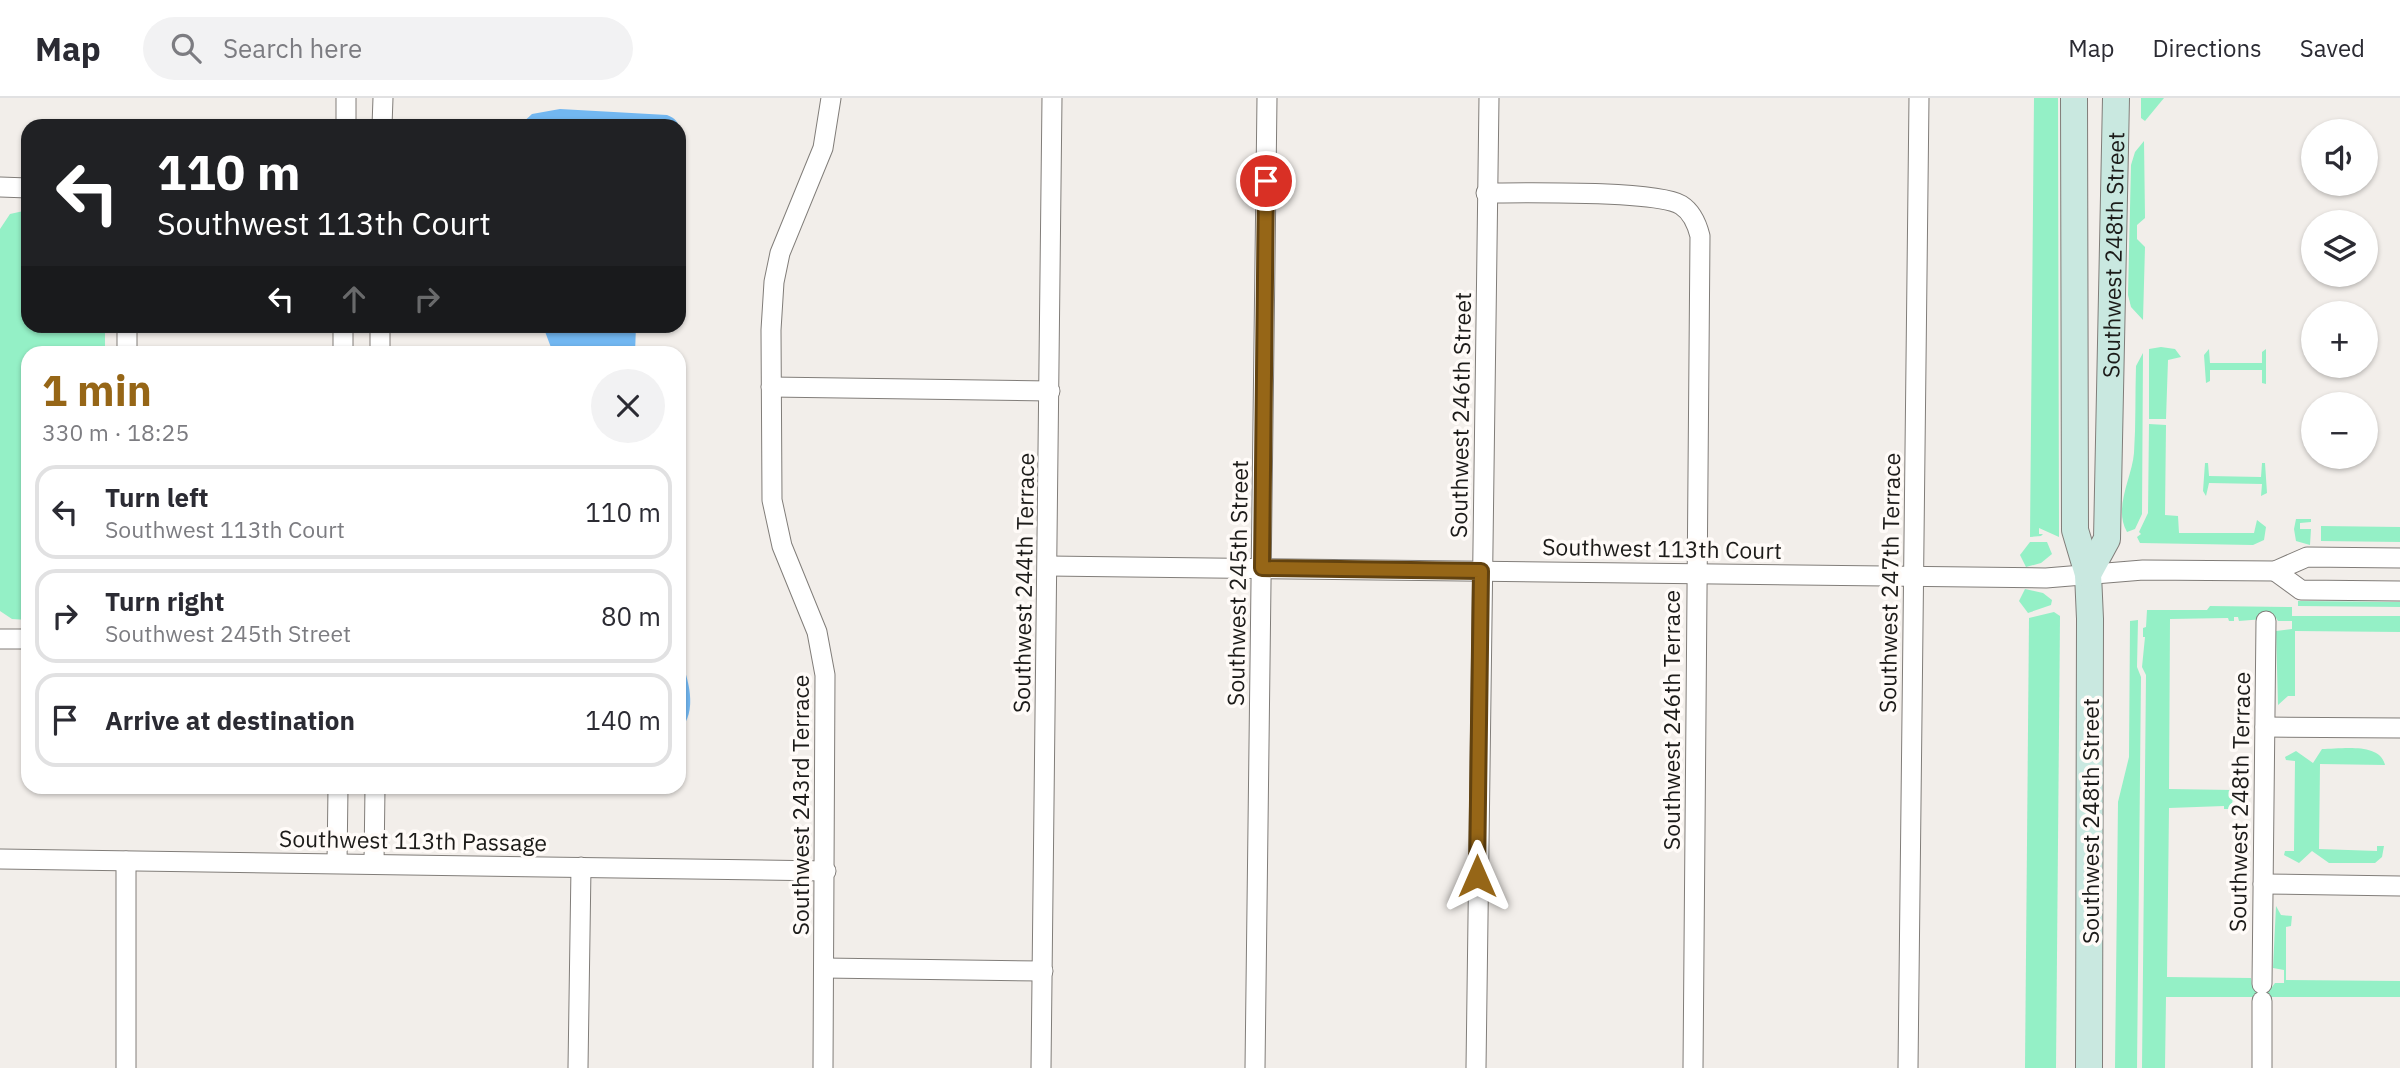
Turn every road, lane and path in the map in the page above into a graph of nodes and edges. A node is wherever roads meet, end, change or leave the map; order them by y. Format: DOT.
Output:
graph roads {
  1 [pos="346,98"];
  2 [pos="383,98"];
  3 [pos="831,98"];
  4 [pos="1052,98"];
  5 [pos="1267,98"];
  6 [pos="1489,98"];
  7 [pos="1919,98"];
  8 [pos="2074,98"];
  9 [pos="2116,98"];
  10 [pos="346,119"];
  11 [pos="383,119"];
  12 [pos="0,187"];
  13 [pos="21,188"];
  14 [pos="1486,193"];
  15 [pos="771,387"];
  16 [pos="1050,391"];
  17 [pos="2400,558"];
  18 [pos="1048,566"];
  19 [pos="1262,568"];
  20 [pos="1481,571"];
  21 [pos="2275,571"];
  22 [pos="1697,573"];
  23 [pos="2088,574"];
  24 [pos="1913,576"];
  25 [pos="2400,591"];
  26 [pos="2266,621"];
  27 [pos="0,639"];
  28 [pos="21,639"];
  29 [pos="2265,727"];
  30 [pos="2400,728"];
  31 [pos="338,794"];
  32 [pos="375,794"];
  33 [pos="0,859"];
  34 [pos="126,860"];
  35 [pos="337,863"];
  36 [pos="374,863"];
  37 [pos="581,867"];
  38 [pos="826,871"];
  39 [pos="2263,884"];
  40 [pos="2400,886"];
  41 [pos="824,968"];
  42 [pos="1043,971"];
  43 [pos="126,1068"];
  44 [pos="578,1068"];
  45 [pos="823,1068"];
  46 [pos="1041,1068"];
  47 [pos="1255,1068"];
  48 [pos="1476,1068"];
  49 [pos="1693,1068"];
  50 [pos="1908,1068"];
  51 [pos="2089,1068"];
  52 [pos="2262,1068"];
  1 -- 10 [label="street"];
  2 -- 11 [label="street"];
  3 -- 15 [label="street, Southwest 243rd Terrace"];
  4 -- 16 [label="street, Southwest 244th Terrace"];
  5 -- 19 [label="street, Southwest 245th Street"];
  6 -- 14 [label="street, Southwest 246th Street"];
  7 -- 24 [label="street, Southwest 247th Terrace"];
  8 -- 23 [label="street, Southwest 248th Street"];
  9 -- 23 [label="street, Southwest 248th Street"];
  12 -- 13 [label="street"];
  14 -- 20 [label="street, Southwest 246th Street"];
  14 -- 22 [label="street, Southwest 246th Terrace"];
  15 -- 16 [label="street"];
  15 -- 38 [label="street, Southwest 243rd Terrace"];
  16 -- 18 [label="street, Southwest 244th Terrace"];
  17 -- 21 [label="street, Southwest 113th Court"];
  18 -- 19 [label="street, Southwest 113th Court"];
  18 -- 42 [label="street, Southwest 244th Terrace"];
  19 -- 20 [label="street, Southwest 113th Court"];
  19 -- 47 [label="street, Southwest 245th Street"];
  20 -- 22 [label="street, Southwest 113th Court"];
  20 -- 48 [label="street, Southwest 246th Street"];
  21 -- 23 [label="street, Southwest 113th Court"];
  21 -- 25 [label="street"];
  22 -- 24 [label="street, Southwest 113th Court"];
  22 -- 49 [label="street, Southwest 246th Terrace"];
  23 -- 24 [label="street, Southwest 113th Court"];
  23 -- 51 [label="street, Southwest 248th Street"];
  24 -- 50 [label="street, Southwest 247th Terrace"];
  26 -- 29 [label="street, Southwest 248th Terrace"];
  27 -- 28 [label="street"];
  29 -- 30 [label="street"];
  29 -- 39 [label="street, Southwest 248th Terrace"];
  31 -- 35 [label="street"];
  32 -- 36 [label="street"];
  33 -- 34 [label="street, Southwest 113th Passage"];
  34 -- 35 [label="street, Southwest 113th Passage"];
  34 -- 43 [label="street"];
  35 -- 36 [label="street, Southwest 113th Passage"];
  36 -- 37 [label="street, Southwest 113th Passage"];
  37 -- 38 [label="street, Southwest 113th Passage"];
  37 -- 44 [label="street"];
  38 -- 41 [label="street, Southwest 243rd Terrace"];
  39 -- 40 [label="street"];
  39 -- 52 [label="street, Southwest 248th Terrace"];
  41 -- 42 [label="street"];
  41 -- 45 [label="street, Southwest 243rd Terrace"];
  42 -- 46 [label="street, Southwest 244th Terrace"];
}
